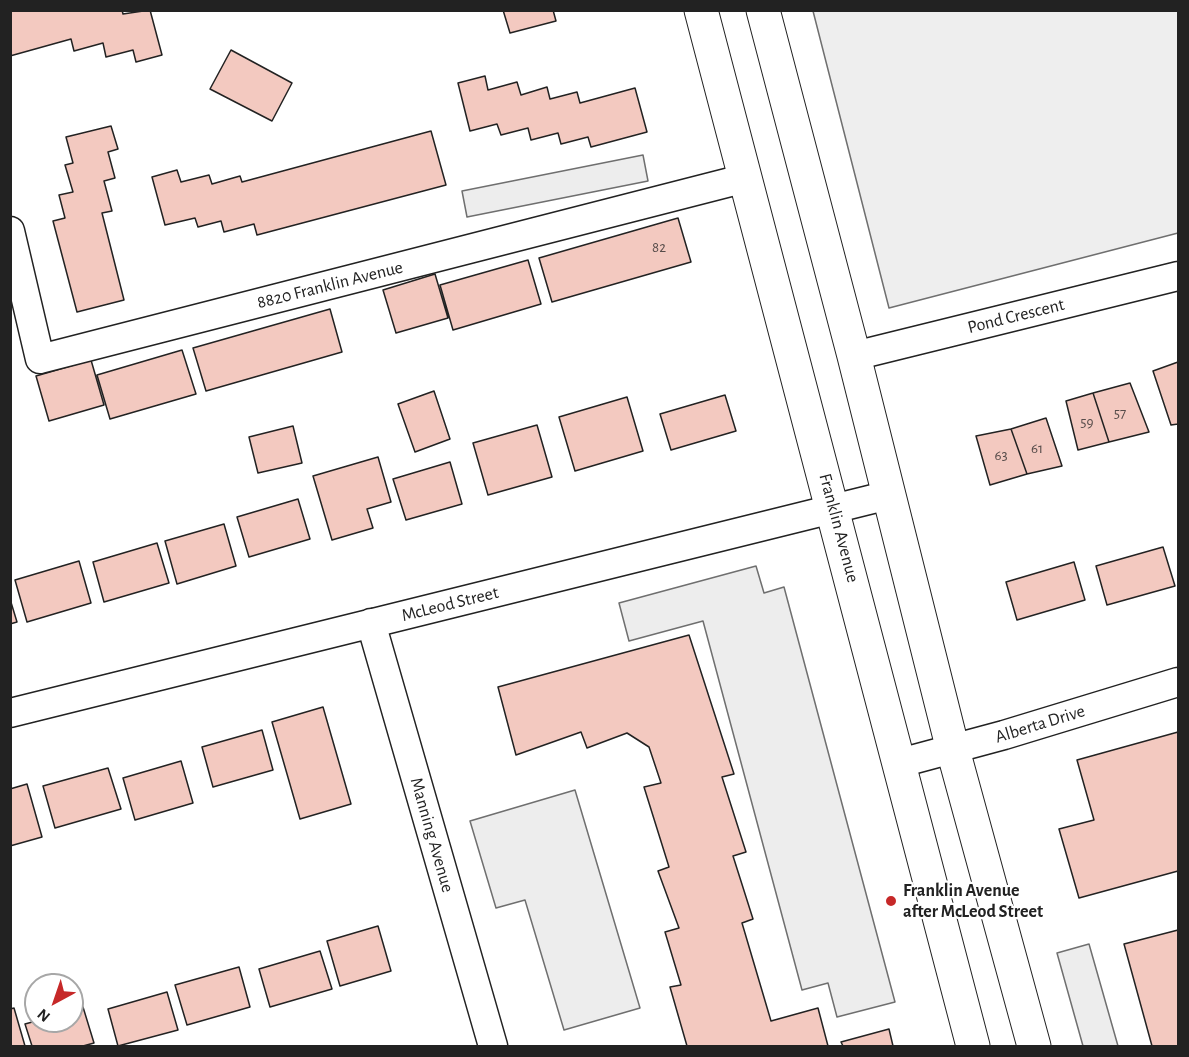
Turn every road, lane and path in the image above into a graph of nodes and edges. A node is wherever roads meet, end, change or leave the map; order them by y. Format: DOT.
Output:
graph roads {
  1 [pos="701,10"];
  2 [pos="763,10"];
  3 [pos="746,178"];
  4 [pos="10,231"];
  5 [pos="1179,276"];
  6 [pos="854,356"];
  7 [pos="889,495"];
  8 [pos="834,510"];
  9 [pos="371,623"];
  10 [pos="1179,682"];
  11 [pos="10,713"];
  12 [pos="952,750"];
  13 [pos="900,763"];
  14 [pos="493,1047"];
  15 [pos="973,1047"];
  16 [pos="1034,1047"];
  1 -- 3 [label="main road, Franklin Avenue"];
  2 -- 6 [label="main road"];
  3 -- 4 [label="street, 8820 Franklin Avenue"];
  3 -- 8 [label="main road, Franklin Avenue"];
  5 -- 6 [label="street, Pond Crescent"];
  6 -- 7 [label="main road"];
  7 -- 8 [label="street, McLeod Street"];
  7 -- 12 [label="main road"];
  8 -- 9 [label="street, McLeod Street"];
  8 -- 13 [label="main road, Franklin Avenue"];
  9 -- 11 [label="street, McLeod Street"];
  9 -- 14 [label="street, Manning Avenue"];
  10 -- 12 [label="street, Alberta Drive"];
  12 -- 13 [label="street, Alberta Drive"];
  12 -- 16 [label="main road"];
  13 -- 15 [label="main road, Franklin Avenue"];
}
